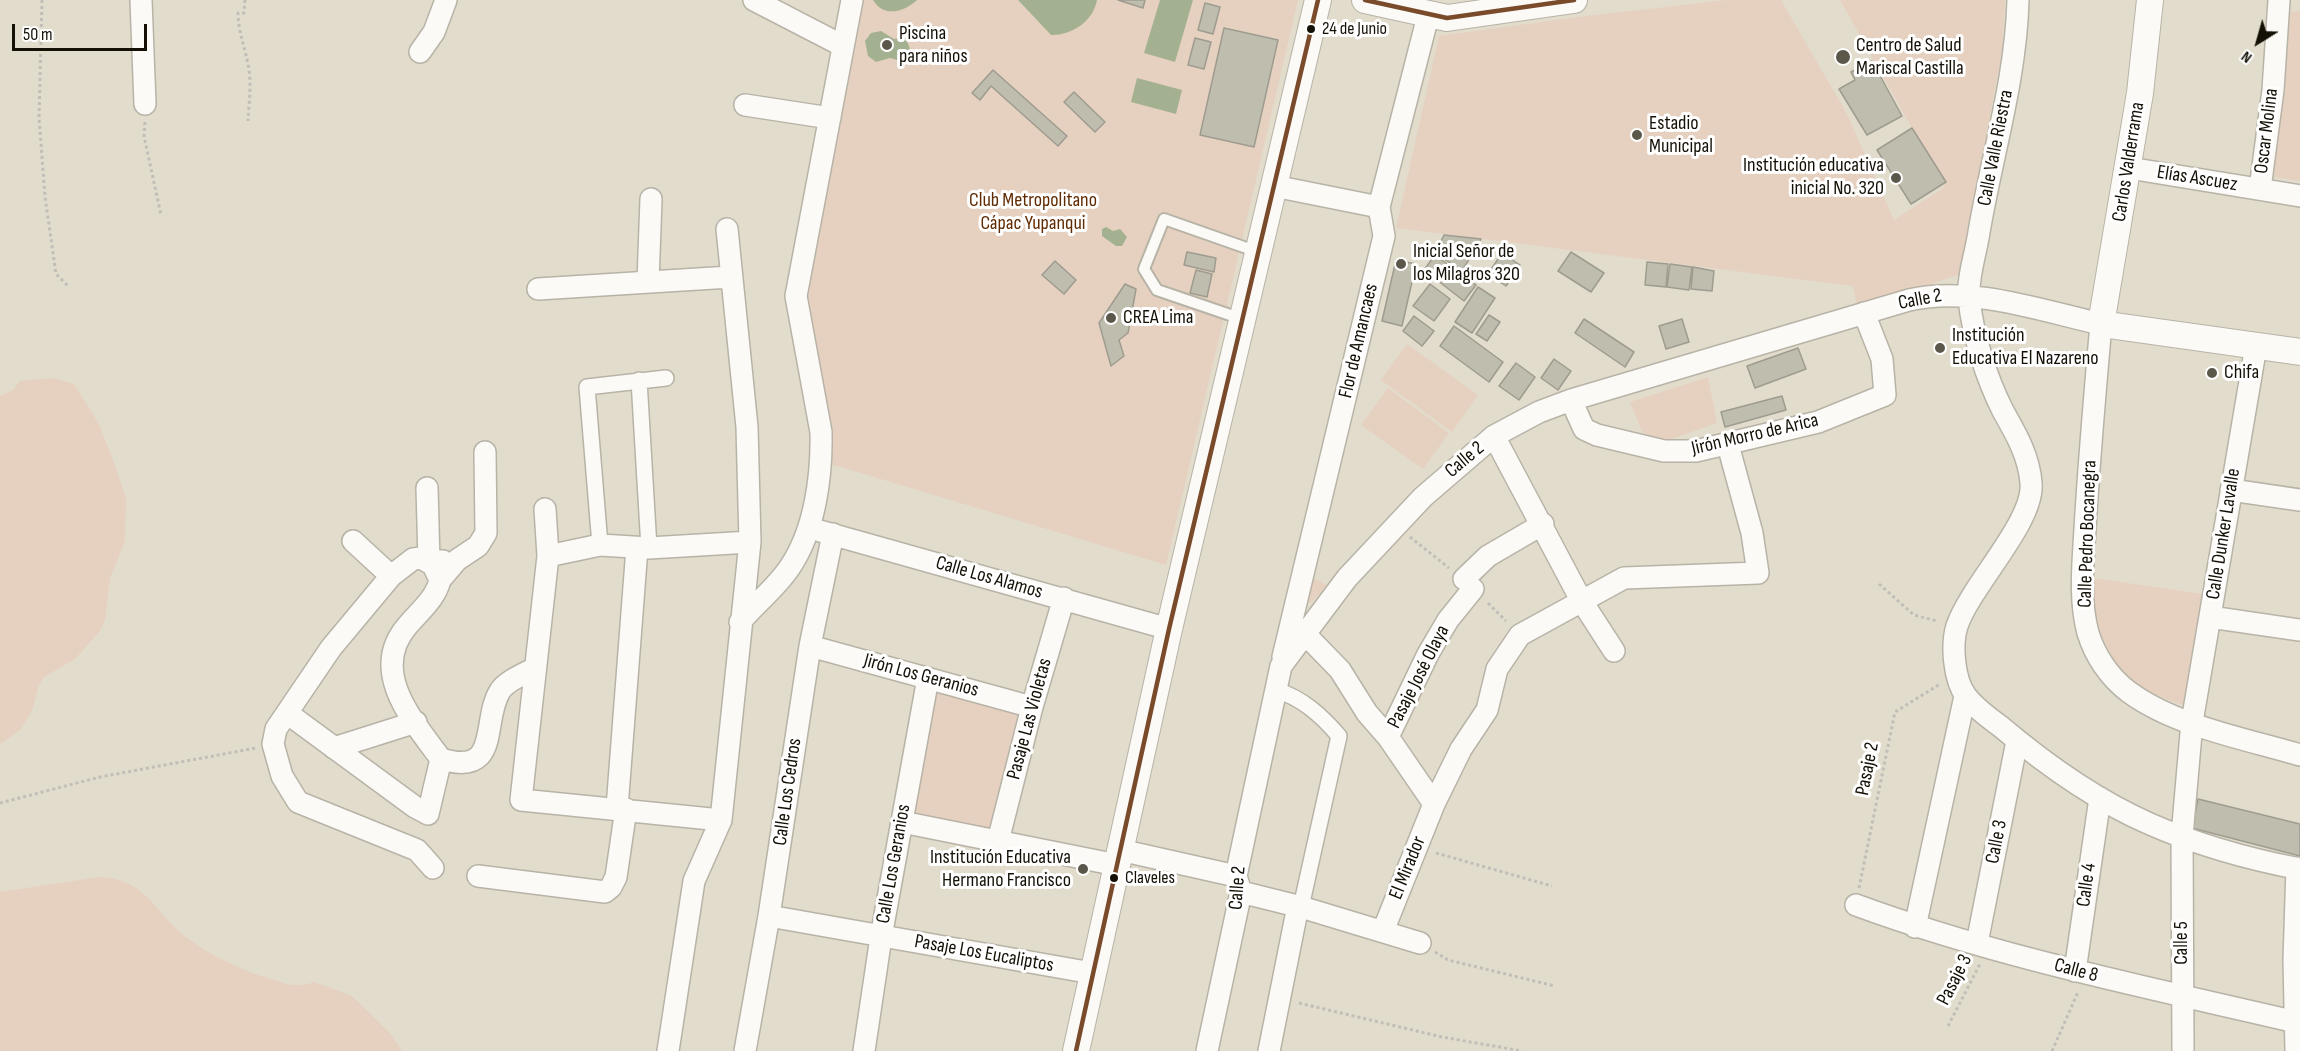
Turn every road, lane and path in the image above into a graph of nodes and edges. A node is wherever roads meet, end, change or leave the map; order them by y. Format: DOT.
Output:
graph roads {
  1 [pos="42,0"];
  2 [pos="141,0"];
  3 [pos="245,0"];
  4 [pos="446,0"];
  5 [pos="754,0"];
  6 [pos="852,0"];
  7 [pos="1318,0"];
  8 [pos="1365,0"];
  9 [pos="1574,0"];
  10 [pos="2018,0"];
  11 [pos="2150,0"];
  12 [pos="2278,0"];
  13 [pos="1428,16"];
  14 [pos="843,46"];
  15 [pos="420,52"];
  16 [pos="146,104"];
  17 [pos="745,105"];
  18 [pos="830,118"];
  19 [pos="248,121"];
  20 [pos="2129,168"];
  21 [pos="1274,186"];
  22 [pos="2260,189"];
  23 [pos="2300,196"];
  24 [pos="651,200"];
  25 [pos="1379,207"];
  26 [pos="161,215"];
  27 [pos="727,229"];
  28 [pos="1258,252"];
  29 [pos="730,277"];
  30 [pos="648,282"];
  31 [pos="68,286"];
  32 [pos="538,289"];
  33 [pos="1969,295"];
  34 [pos="1864,313"];
  35 [pos="1242,319"];
  36 [pos="2101,324"];
  37 [pos="2256,345"];
  38 [pos="2300,352"];
  39 [pos="666,378"];
  40 [pos="639,380"];
  41 [pos="1571,400"];
  42 [pos="1494,436"];
  43 [pos="1728,445"];
  44 [pos="485,452"];
  45 [pos="427,488"];
  46 [pos="2230,490"];
  47 [pos="2300,500"];
  48 [pos="544,509"];
  49 [pos="1543,524"];
  50 [pos="808,528"];
  51 [pos="833,534"];
  52 [pos="353,541"];
  53 [pos="750,542"];
  54 [pos="600,545"];
  55 [pos="643,548"];
  56 [pos="548,556"];
  57 [pos="457,560"];
  58 [pos="429,561"];
  59 [pos="748,567"];
  60 [pos="789,568"];
  61 [pos="391,576"];
  62 [pos="440,580"];
  63 [pos="1879,584"];
  64 [pos="1064,598"];
  65 [pos="1581,600"];
  66 [pos="2210,617"];
  67 [pos="740,622"];
  68 [pos="1956,627"];
  69 [pos="1169,629"];
  70 [pos="2300,630"];
  71 [pos="1305,634"];
  72 [pos="810,646"];
  73 [pos="1614,651"];
  74 [pos="1281,666"];
  75 [pos="535,668"];
  76 [pos="1957,674"];
  77 [pos="928,678"];
  78 [pos="1276,690"];
  79 [pos="1965,696"];
  80 [pos="1032,707"];
  81 [pos="287,712"];
  82 [pos="416,722"];
  83 [pos="2192,722"];
  84 [pos="1388,737"];
  85 [pos="2017,741"];
  86 [pos="273,744"];
  87 [pos="334,748"];
  88 [pos="2300,755"];
  89 [pos="441,759"];
  90 [pos="2100,798"];
  91 [pos="0,804"];
  92 [pos="1434,804"];
  93 [pos="621,809"];
  94 [pos="721,820"];
  95 [pos="902,822"];
  96 [pos="2182,836"];
  97 [pos="998,841"];
  98 [pos="1417,847"];
  99 [pos="1118,857"];
  100 [pos="433,868"];
  101 [pos="2299,868"];
  102 [pos="478,876"];
  103 [pos="1238,884"];
  104 [pos="1552,886"];
  105 [pos="1856,905"];
  106 [pos="1299,907"];
  107 [pos="769,916"];
  108 [pos="1915,927"];
  109 [pos="1383,931"];
  110 [pos="881,937"];
  111 [pos="1420,943"];
  112 [pos="1983,945"];
  113 [pos="1092,973"];
  114 [pos="2081,973"];
  115 [pos="1554,986"];
  116 [pos="1280,998"];
  117 [pos="2182,998"];
  118 [pos="2298,1023"];
  119 [pos="1948,1026"];
  120 [pos="870,1050"];
  121 [pos="668,1051"];
  122 [pos="745,1051"];
  123 [pos="1076,1051"];
  124 [pos="1207,1051"];
  125 [pos="1269,1051"];
  126 [pos="1522,1051"];
  127 [pos="2052,1051"];
  128 [pos="2183,1051"];
  129 [pos="2296,1051"];
  1 -- 31 [label="path"];
  2 -- 16 [label="street"];
  3 -- 19 [label="path"];
  4 -- 15 [label="street"];
  5 -- 14 [label="street"];
  6 -- 14 [label="street"];
  7 -- 21 [label="street"];
  8 -- 13 [label="street"];
  9 -- 13 [label="street"];
  10 -- 33 [label="street, Calle Valle Riestra"];
  11 -- 20 [label="street, Carlos Valderrama"];
  12 -- 22 [label="street, Oscar Molina"];
  13 -- 25 [label="street, Flor de Amancaes"];
  14 -- 18 [label="street"];
  16 -- 26 [label="path"];
  17 -- 18 [label="street"];
  18 -- 50 [label="street"];
  20 -- 22 [label="street, Elías Ascuez"];
  20 -- 36 [label="street, Carlos Valderrama"];
  21 -- 25 [label="street"];
  21 -- 28 [label="street"];
  22 -- 23 [label="street, Elías Ascuez"];
  24 -- 30 [label="street"];
  25 -- 74 [label="street, Flor de Amancaes"];
  27 -- 29 [label="street"];
  28 -- 35 [label="street"];
  28 -- 35 [label="lane"];
  29 -- 30 [label="street"];
  29 -- 53 [label="street"];
  30 -- 32 [label="street"];
  33 -- 34 [label="street, Calle 2"];
  33 -- 36 [label="street, Calle 2"];
  33 -- 68 [label="street, Calle Valle Riestra"];
  34 -- 41 [label="street, Calle 2"];
  34 -- 43 [label="street, Jirón Morro de Arica"];
  35 -- 69 [label="street"];
  36 -- 37 [label="street"];
  36 -- 83 [label="street, Calle Pedro Bocanegra"];
  37 -- 38 [label="street"];
  37 -- 46 [label="street, Calle Dunker Lavalle"];
  39 -- 40 [label="street"];
  40 -- 54 [label="street"];
  40 -- 55 [label="street"];
  41 -- 42 [label="street, Calle 2"];
  41 -- 43 [label="street, Jirón Morro de Arica"];
  42 -- 49 [label="street"];
  42 -- 71 [label="street, Calle 2"];
  43 -- 65 [label="street, El Mirador"];
  44 -- 57 [label="street"];
  45 -- 58 [label="street"];
  46 -- 47 [label="street"];
  46 -- 66 [label="street, Calle Dunker Lavalle"];
  48 -- 56 [label="street"];
  49 -- 65 [label="street"];
  49 -- 84 [label="street, Pasaje José Olaya"];
  50 -- 51 [label="street, Calle Los Alamos"];
  50 -- 60 [label="street"];
  51 -- 64 [label="street, Calle Los Alamos"];
  51 -- 72 [label="street, Calle Los Cedros"];
  52 -- 61 [label="street"];
  53 -- 55 [label="street"];
  53 -- 59 [label="street"];
  54 -- 55 [label="street"];
  54 -- 56 [label="street"];
  55 -- 93 [label="street"];
  56 -- 75 [label="street"];
  57 -- 58 [label="street"];
  57 -- 62 [label="street"];
  58 -- 61 [label="street"];
  58 -- 62 [label="street"];
  59 -- 60 [label="street"];
  59 -- 67 [label="street"];
  60 -- 67 [label="street"];
  61 -- 81 [label="street"];
  62 -- 82 [label="street"];
  63 -- 68 [label="path"];
  64 -- 69 [label="street, Calle Los Alamos"];
  64 -- 80 [label="street, Pasaje Las Violetas"];
  65 -- 73 [label="street"];
  65 -- 92 [label="street, El Mirador"];
  66 -- 70 [label="street"];
  66 -- 83 [label="street, Calle Dunker Lavalle"];
  67 -- 94 [label="street"];
  68 -- 76 [label="street"];
  69 -- 99 [label="street"];
  71 -- 74 [label="street, Calle 2"];
  71 -- 84 [label="street"];
  72 -- 77 [label="street, Jirón Los Geranios"];
  72 -- 107 [label="street, Calle Los Cedros"];
  74 -- 78 [label="street, Calle 2"];
  75 -- 89 [label="street"];
  75 -- 93 [label="street"];
  76 -- 79 [label="street"];
  76 -- 105 [label="path, Pasaje 2"];
  77 -- 80 [label="street, Jirón Los Geranios"];
  77 -- 95 [label="street, Calle Los Geranios"];
  78 -- 103 [label="street, Calle 2"];
  78 -- 106 [label="street"];
  79 -- 85 [label="street"];
  79 -- 108 [label="street"];
  80 -- 97 [label="street, Pasaje Las Violetas"];
  81 -- 86 [label="street"];
  81 -- 87 [label="street"];
  82 -- 87 [label="street"];
  82 -- 89 [label="street"];
  83 -- 88 [label="street, Calle Pedro Bocanegra"];
  83 -- 96 [label="street, Calle Dunker Lavalle"];
  84 -- 92 [label="street"];
  85 -- 90 [label="street"];
  85 -- 112 [label="street, Calle 3"];
  86 -- 91 [label="path"];
  86 -- 100 [label="street"];
  87 -- 89 [label="street"];
  90 -- 96 [label="street"];
  90 -- 114 [label="street, Calle 4"];
  92 -- 98 [label="street, El Mirador"];
  93 -- 94 [label="street"];
  93 -- 102 [label="street"];
  94 -- 121 [label="street"];
  95 -- 97 [label="street"];
  95 -- 110 [label="street, Calle Los Geranios"];
  96 -- 101 [label="street"];
  96 -- 117 [label="street, Calle 5"];
  97 -- 99 [label="street"];
  98 -- 104 [label="path"];
  98 -- 109 [label="street, El Mirador"];
  99 -- 103 [label="street"];
  99 -- 113 [label="street"];
  101 -- 118 [label="street"];
  103 -- 106 [label="street"];
  103 -- 124 [label="street, Calle 2"];
  105 -- 108 [label="street, Calle 8"];
  106 -- 109 [label="street"];
  106 -- 116 [label="street"];
  107 -- 110 [label="street, Pasaje Los Eucaliptos"];
  107 -- 122 [label="street, Calle Los Cedros"];
  108 -- 112 [label="street, Calle 8"];
  109 -- 111 [label="street"];
  110 -- 113 [label="street, Pasaje Los Eucaliptos"];
  110 -- 120 [label="street, Calle Los Geranios"];
  111 -- 115 [label="path"];
  112 -- 114 [label="street, Calle 8"];
  112 -- 119 [label="path, Pasaje 3"];
  113 -- 123 [label="street"];
  114 -- 117 [label="street, Calle 8"];
  114 -- 127 [label="path"];
  116 -- 125 [label="street"];
  116 -- 126 [label="path"];
  117 -- 118 [label="street, Calle 8"];
  117 -- 128 [label="street, Calle 5"];
  118 -- 129 [label="street"];
}
